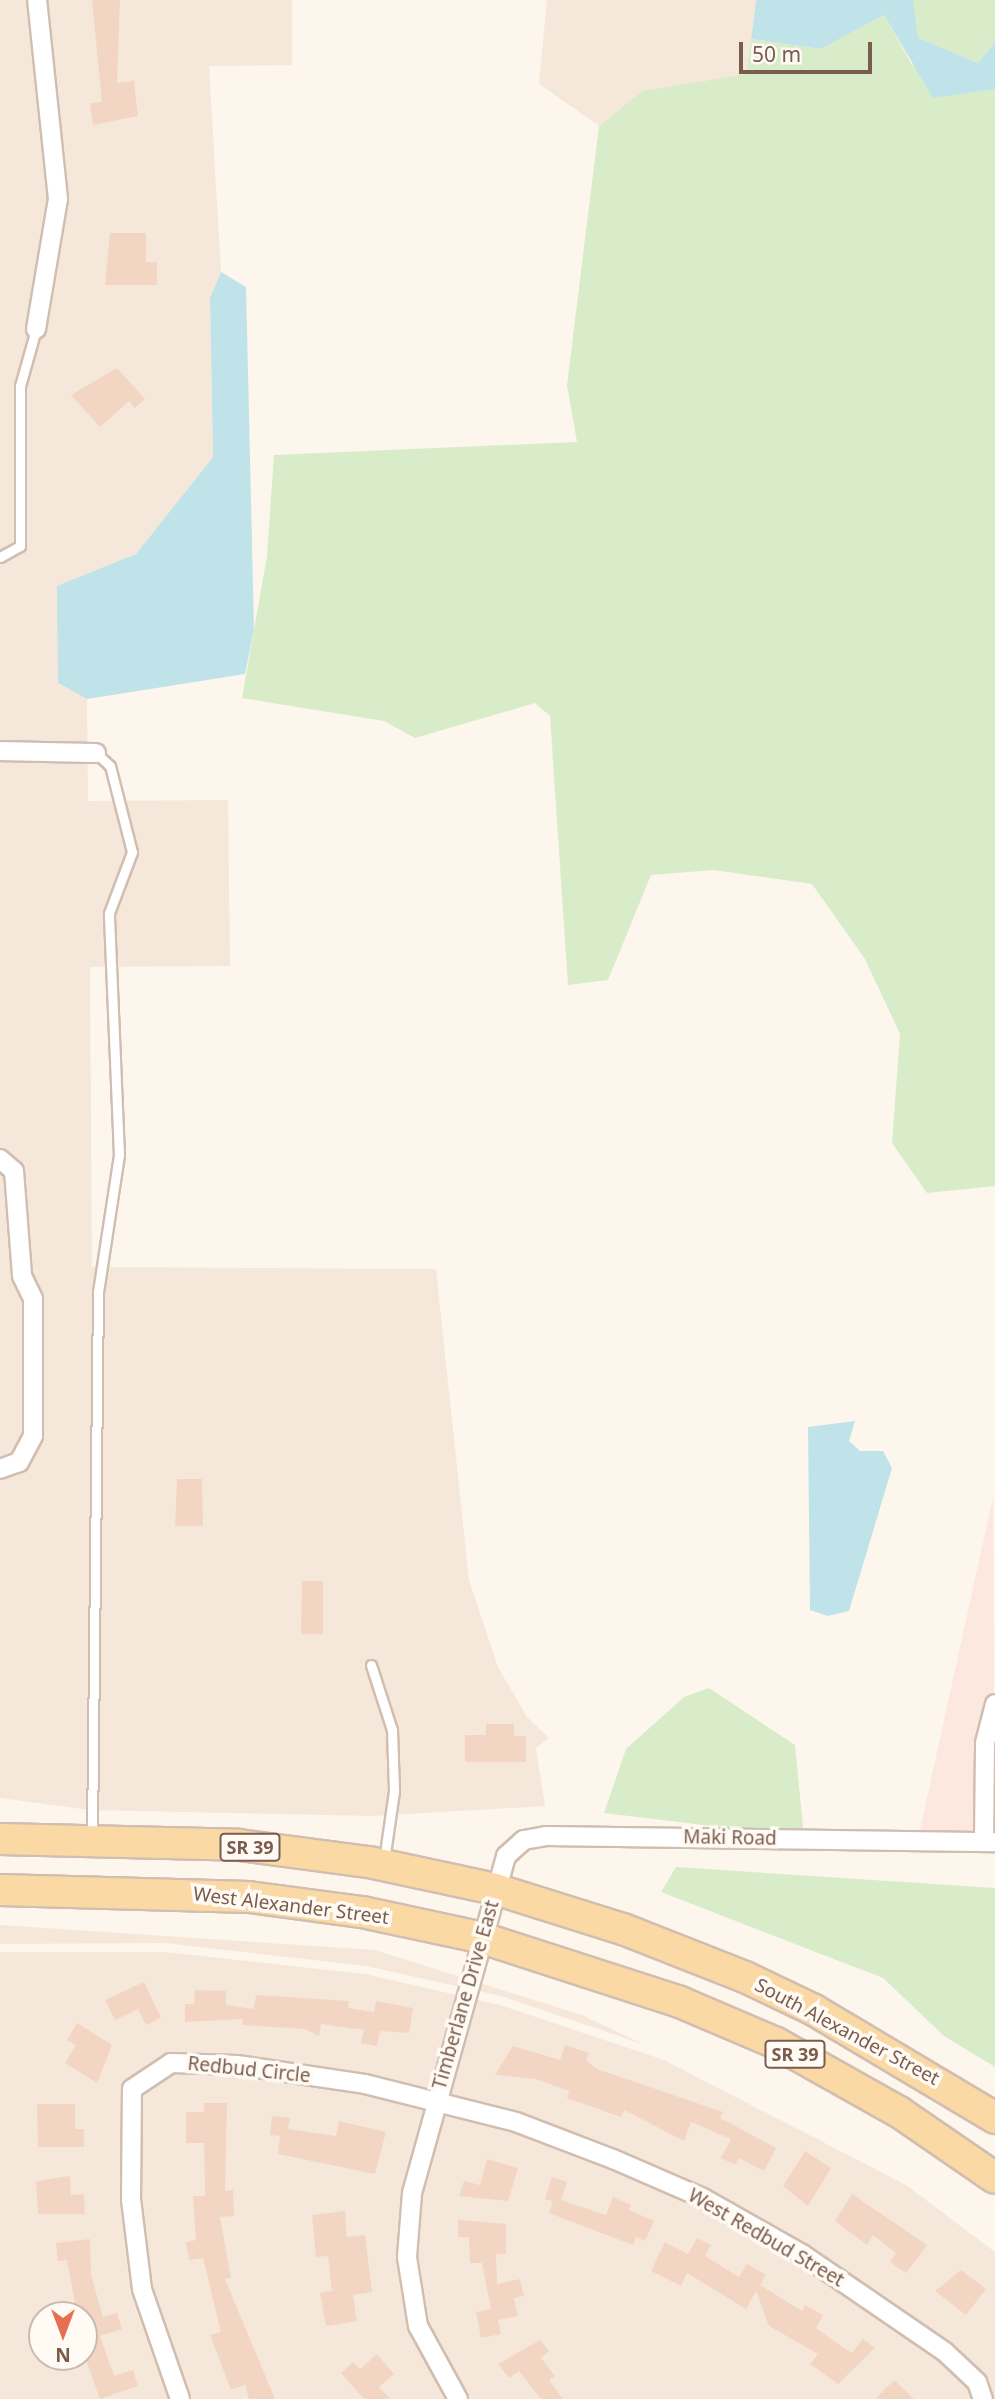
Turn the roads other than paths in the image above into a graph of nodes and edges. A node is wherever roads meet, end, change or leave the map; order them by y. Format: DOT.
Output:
graph roads {
  1 [pos="37,0"];
  2 [pos="36,329"];
  3 [pos="0,557"];
  4 [pos="0,751"];
  5 [pos="96,754"];
  6 [pos="0,1159"];
  7 [pos="0,1469"];
  8 [pos="371,1665"];
  9 [pos="995,1704"];
  10 [pos="0,1839"];
  11 [pos="92,1839"];
  12 [pos="989,1842"];
  13 [pos="383,1865"];
  14 [pos="495,1889"];
  15 [pos="0,1890"];
  16 [pos="479,1937"];
  17 [pos="437,2100"];
  18 [pos="995,2118"];
  19 [pos="995,2178"];
  20 [pos="447,2395"];
  21 [pos="180,2399"];
  22 [pos="983,2399"];
  1 -- 2 [label="street"];
  2 -- 3 [label="lane"];
  4 -- 5 [label="street"];
  5 -- 11 [label="lane"];
  6 -- 7 [label="street"];
  8 -- 13 [label="lane"];
  9 -- 12 [label="street"];
  10 -- 11 [label="main road, SR 39"];
  11 -- 13 [label="main road, SR 39"];
  12 -- 14 [label="street, Maki Road"];
  13 -- 14 [label="main road, SR 39"];
  14 -- 16 [label="street, Timberlane Drive East"];
  14 -- 18 [label="main road, South Alexander Street / SR 39"];
  15 -- 16 [label="main road, West Alexander Street / SR 39"];
  16 -- 17 [label="street, Timberlane Drive East"];
  16 -- 19 [label="main road, West Alexander Street / SR 39"];
  17 -- 20 [label="street, Timberlane Drive East"];
  17 -- 21 [label="street, Redbud Circle"];
  17 -- 22 [label="street, West Redbud Street"];
}
